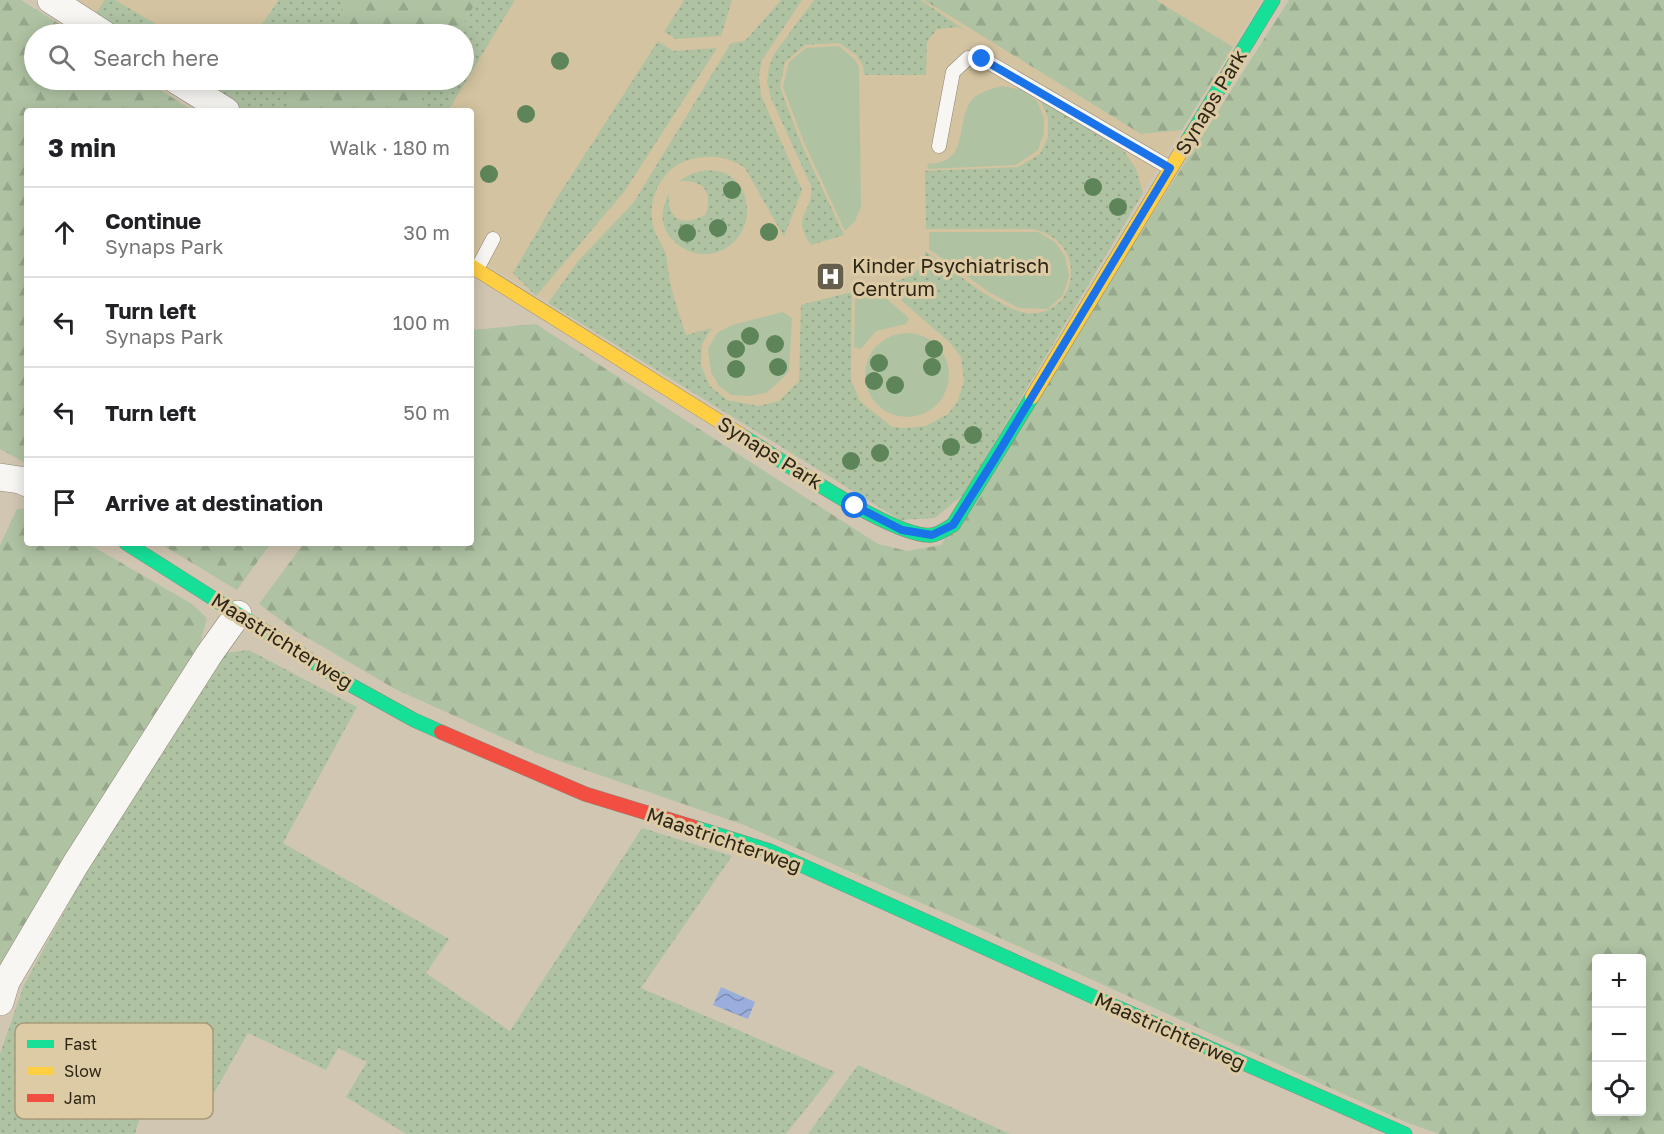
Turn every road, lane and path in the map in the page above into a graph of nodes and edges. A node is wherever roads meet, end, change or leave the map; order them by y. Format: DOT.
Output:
graph roads {
  1 [pos="51,0"];
  2 [pos="1273,0"];
  3 [pos="88,24"];
  4 [pos="192,90"];
  5 [pos="221,108"];
  6 [pos="939,146"];
  7 [pos="1170,168"];
  8 [pos="493,238"];
  9 [pos="474,268"];
  10 [pos="0,477"];
  11 [pos="24,482"];
  12 [pos="131,546"];
  13 [pos="238,614"];
  14 [pos="0,1002"];
  15 [pos="1405,1134"];
  1 -- 3 [label="street"];
  2 -- 7 [label="street, Synaps Park"];
  4 -- 5 [label="street"];
  6 -- 7 [label="lane"];
  7 -- 9 [label="street, Synaps Park"];
  8 -- 9 [label="lane"];
  10 -- 11 [label="street"];
  12 -- 13 [label="street, Maastrichterweg"];
  13 -- 14 [label="street"];
  13 -- 15 [label="street, Maastrichterweg"];
}
